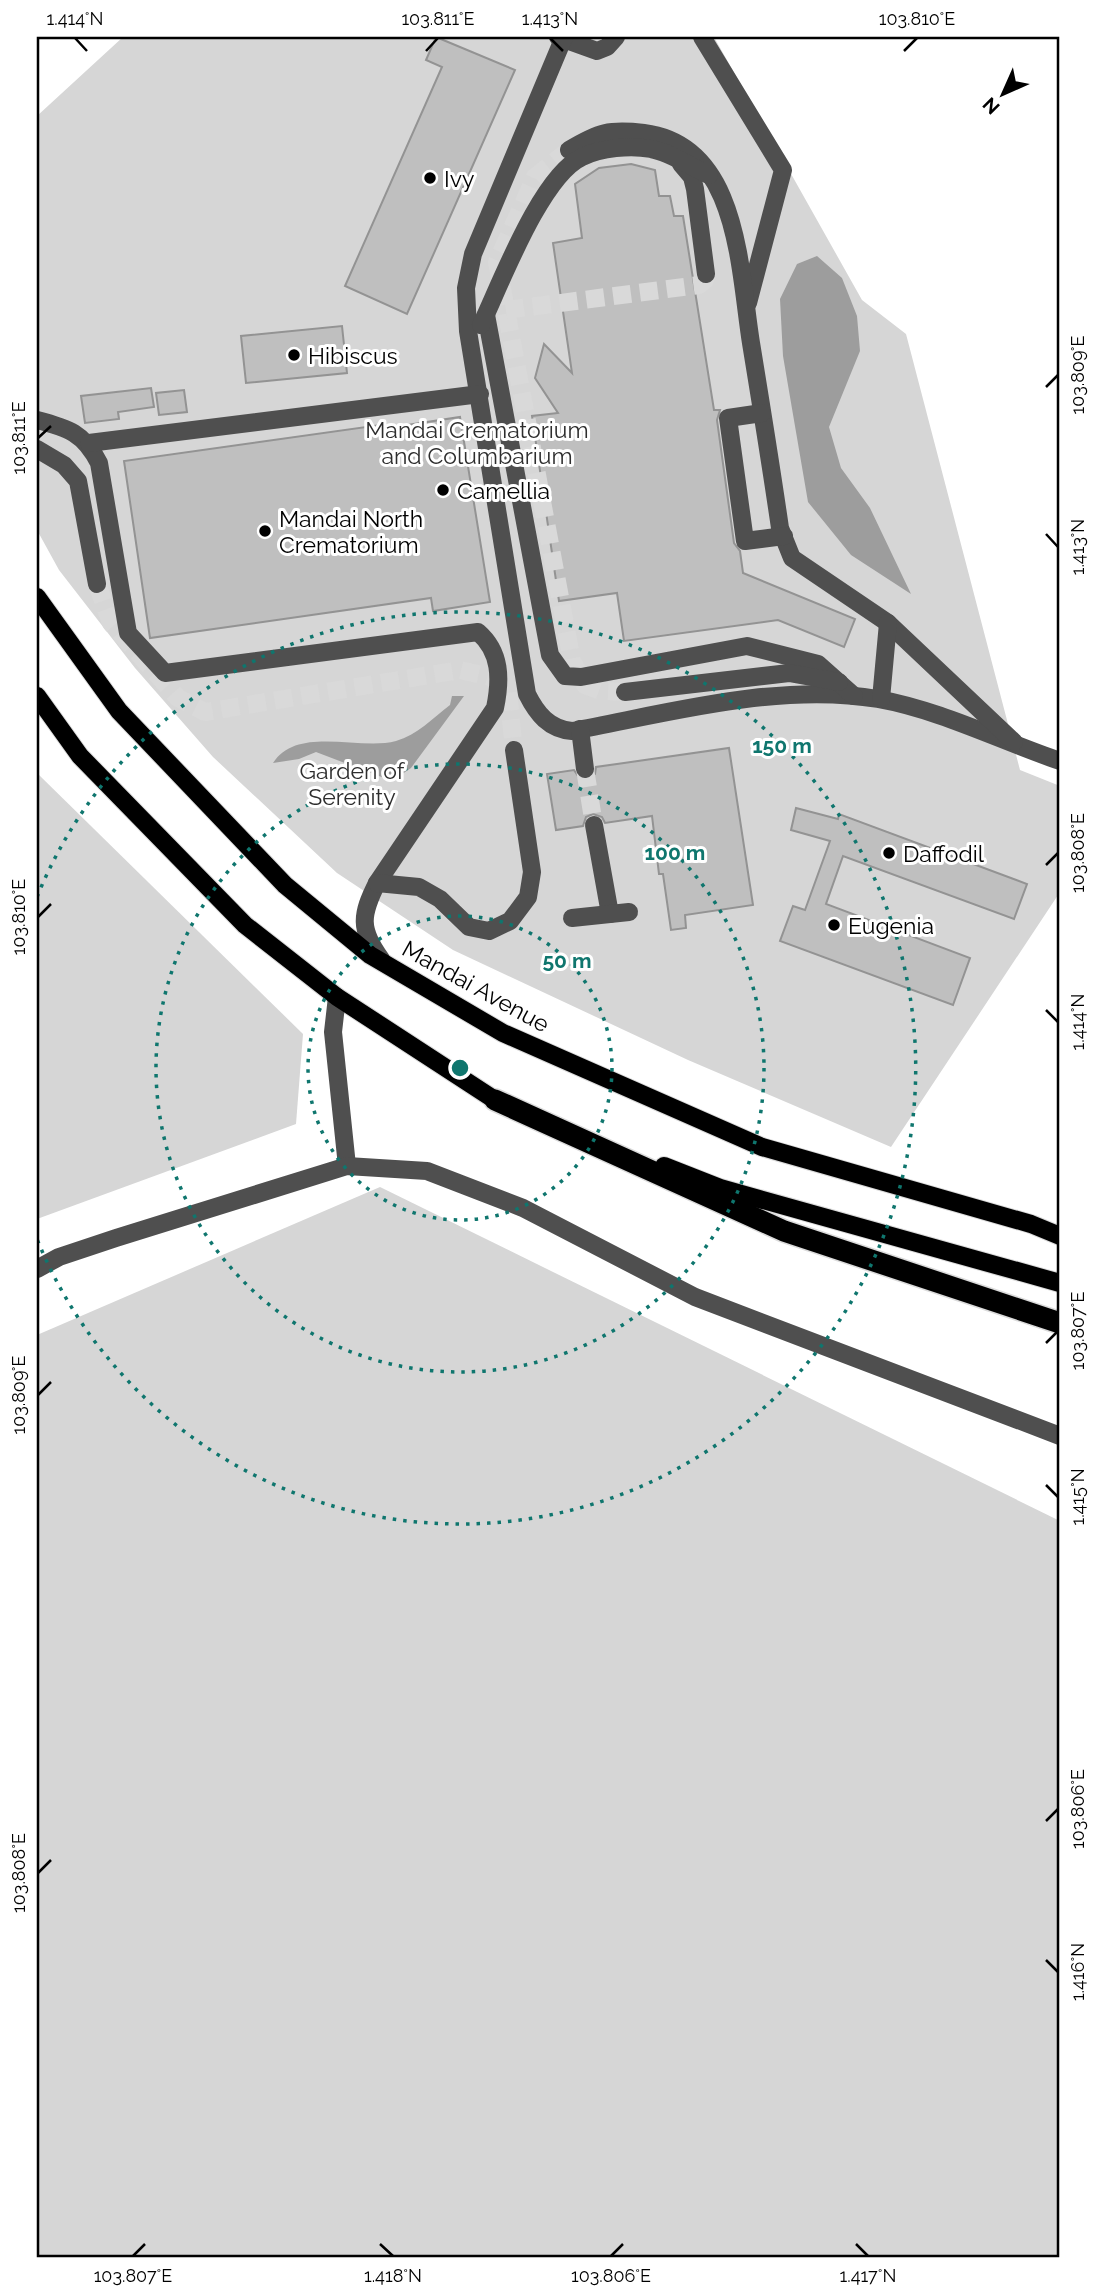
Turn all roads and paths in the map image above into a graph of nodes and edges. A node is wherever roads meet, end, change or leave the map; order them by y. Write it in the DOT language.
graph roads {
  1 [pos="616,37"];
  2 [pos="702,37"];
  3 [pos="562,38"];
  4 [pos="569,150"];
  5 [pos="678,161"];
  6 [pos="709,175"];
  7 [pos="706,274"];
  8 [pos="746,312"];
  9 [pos="486,314"];
  10 [pos="471,345"];
  11 [pos="480,394"];
  12 [pos="762,413"];
  13 [pos="37,420"];
  14 [pos="89,443"];
  15 [pos="37,449"];
  16 [pos="784,536"];
  17 [pos="97,583"];
  18 [pos="37,597"];
  19 [pos="888,623"];
  20 [pos="839,682"];
  21 [pos="625,692"];
  22 [pos="37,696"];
  23 [pos="855,696"];
  24 [pos="881,699"];
  25 [pos="580,729"];
  26 [pos="1019,747"];
  27 [pos="514,750"];
  28 [pos="1060,761"];
  29 [pos="585,769"];
  30 [pos="594,825"];
  31 [pos="377,883"];
  32 [pos="629,912"];
  33 [pos="610,915"];
  34 [pos="572,918"];
  35 [pos="384,964"];
  36 [pos="337,996"];
  37 [pos="495,1100"];
  38 [pos="346,1167"];
  39 [pos="1060,1236"];
  40 [pos="37,1269"];
  41 [pos="1060,1283"];
  42 [pos="1060,1323"];
  43 [pos="1060,1436"];
  1 -- 3 [label="street"];
  2 -- 8 [label="street"];
  3 -- 10 [label="street"];
  4 -- 6 [label="street"];
  5 -- 6 [label="street"];
  5 -- 7 [label="street"];
  5 -- 9 [label="street"];
  6 -- 8 [label="street"];
  8 -- 12 [label="street"];
  9 -- 10 [label="street"];
  9 -- 20 [label="street"];
  10 -- 11 [label="street"];
  11 -- 14 [label="street"];
  11 -- 25 [label="street"];
  12 -- 16 [label="street"];
  12 -- 16 [label="street"];
  13 -- 14 [label="street"];
  14 -- 31 [label="street"];
  15 -- 17 [label="street"];
  16 -- 19 [label="street"];
  18 -- 35 [label="main road, Mandai Avenue"];
  19 -- 24 [label="street"];
  19 -- 26 [label="street"];
  20 -- 21 [label="street"];
  20 -- 23 [label="street"];
  22 -- 36 [label="main road"];
  23 -- 24 [label="street"];
  23 -- 25 [label="street"];
  24 -- 26 [label="street"];
  25 -- 29 [label="street"];
  26 -- 28 [label="street"];
  27 -- 31 [label="street"];
  30 -- 33 [label="street"];
  31 -- 35 [label="street"];
  32 -- 33 [label="street"];
  33 -- 34 [label="street"];
  35 -- 39 [label="main road, Mandai Avenue"];
  36 -- 37 [label="main road"];
  36 -- 38 [label="street"];
  37 -- 41 [label="main road"];
  37 -- 42 [label="highway"];
  38 -- 40 [label="street"];
  38 -- 43 [label="street"];
}
